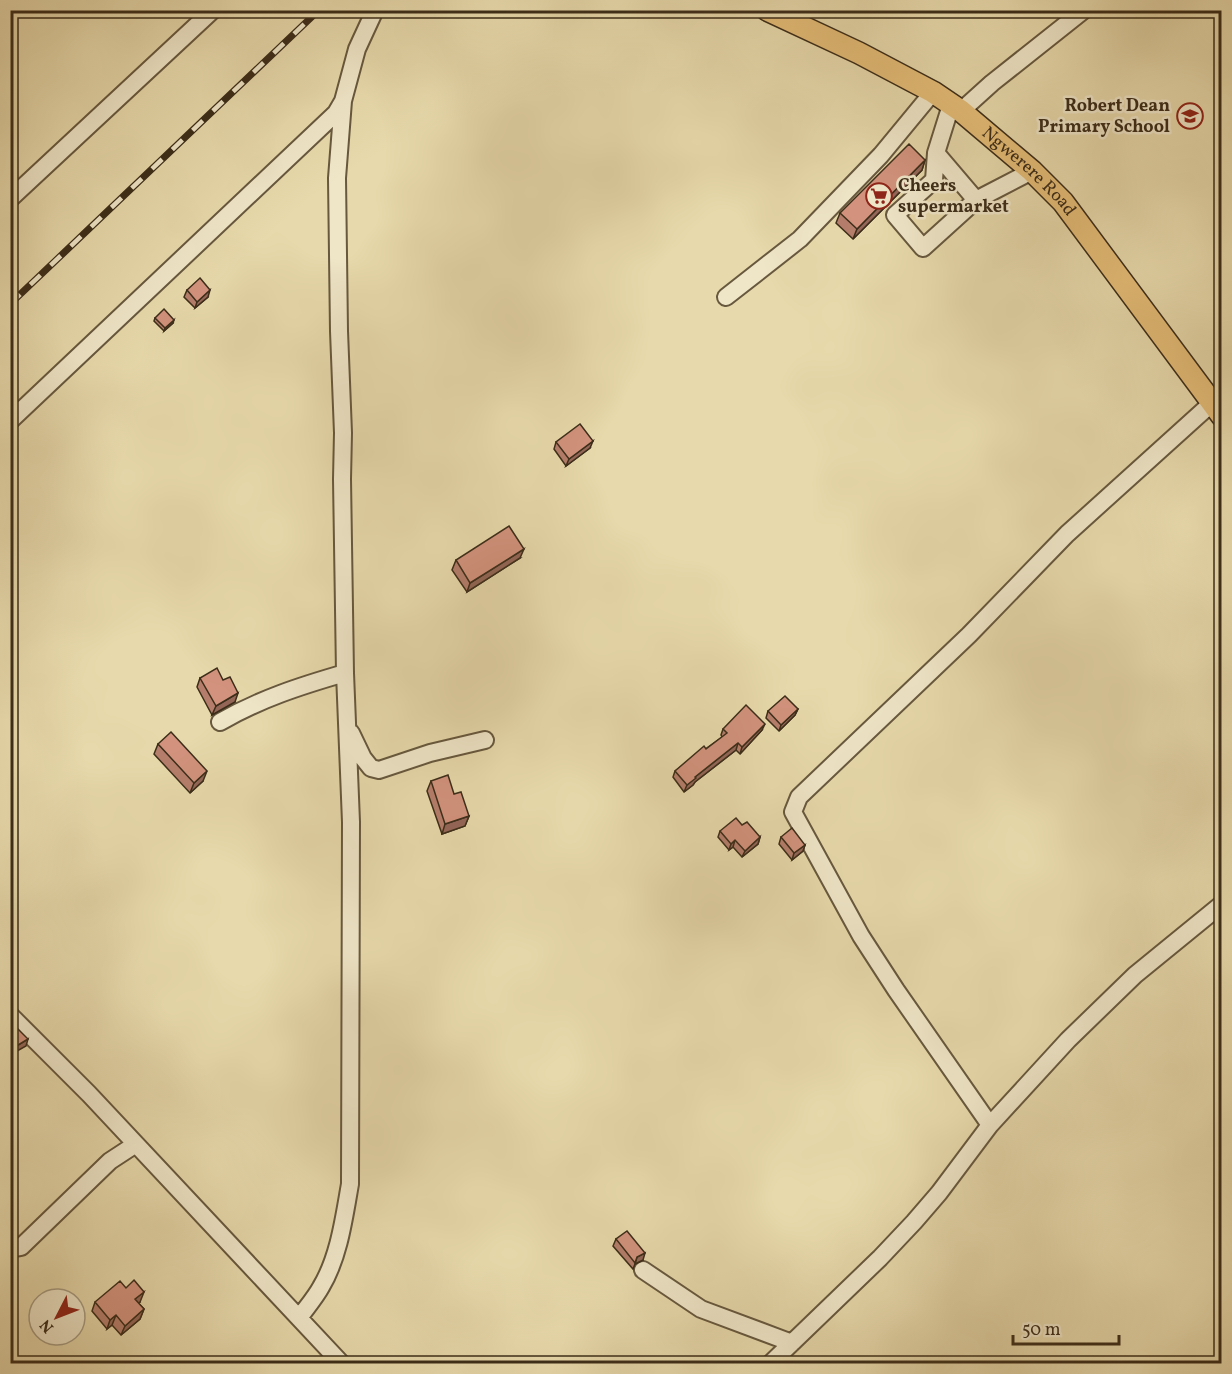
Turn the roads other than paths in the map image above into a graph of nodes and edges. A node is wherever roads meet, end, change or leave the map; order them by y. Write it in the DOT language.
graph roads {
  1 [pos="213,10"];
  2 [pos="375,10"];
  3 [pos="1084,10"];
  4 [pos="778,13"];
  5 [pos="933,92"];
  6 [pos="343,100"];
  7 [pos="956,108"];
  8 [pos="936,153"];
  9 [pos="1032,171"];
  10 [pos="10,199"];
  11 [pos="976,200"];
  12 [pos="726,297"];
  13 [pos="1217,410"];
  14 [pos="10,421"];
  15 [pos="345,673"];
  16 [pos="346,717"];
  17 [pos="220,722"];
  18 [pos="485,740"];
  19 [pos="1221,904"];
  20 [pos="10,1015"];
  21 [pos="990,1125"];
  22 [pos="136,1144"];
  23 [pos="10,1249"];
  24 [pos="643,1270"];
  25 [pos="299,1318"];
  26 [pos="792,1343"];
  27 [pos="342,1364"];
  28 [pos="770,1364"];
  1 -- 10 [label="street"];
  2 -- 6 [label="street"];
  3 -- 7 [label="street"];
  4 -- 5 [label="main road, Ngwerere Road"];
  5 -- 7 [label="main road, Ngwerere Road"];
  5 -- 12 [label="street"];
  6 -- 14 [label="street"];
  6 -- 15 [label="street"];
  7 -- 8 [label="street"];
  7 -- 9 [label="main road, Ngwerere Road"];
  8 -- 11 [label="street"];
  8 -- 11 [label="street"];
  9 -- 11 [label="street"];
  9 -- 13 [label="main road, Ngwerere Road"];
  13 -- 21 [label="street"];
  15 -- 16 [label="street"];
  15 -- 17 [label="street"];
  16 -- 18 [label="street"];
  16 -- 25 [label="street"];
  19 -- 21 [label="street"];
  20 -- 22 [label="street"];
  21 -- 26 [label="street"];
  22 -- 23 [label="street"];
  22 -- 25 [label="street"];
  24 -- 26 [label="street"];
  25 -- 27 [label="street"];
  26 -- 28 [label="street"];
}
